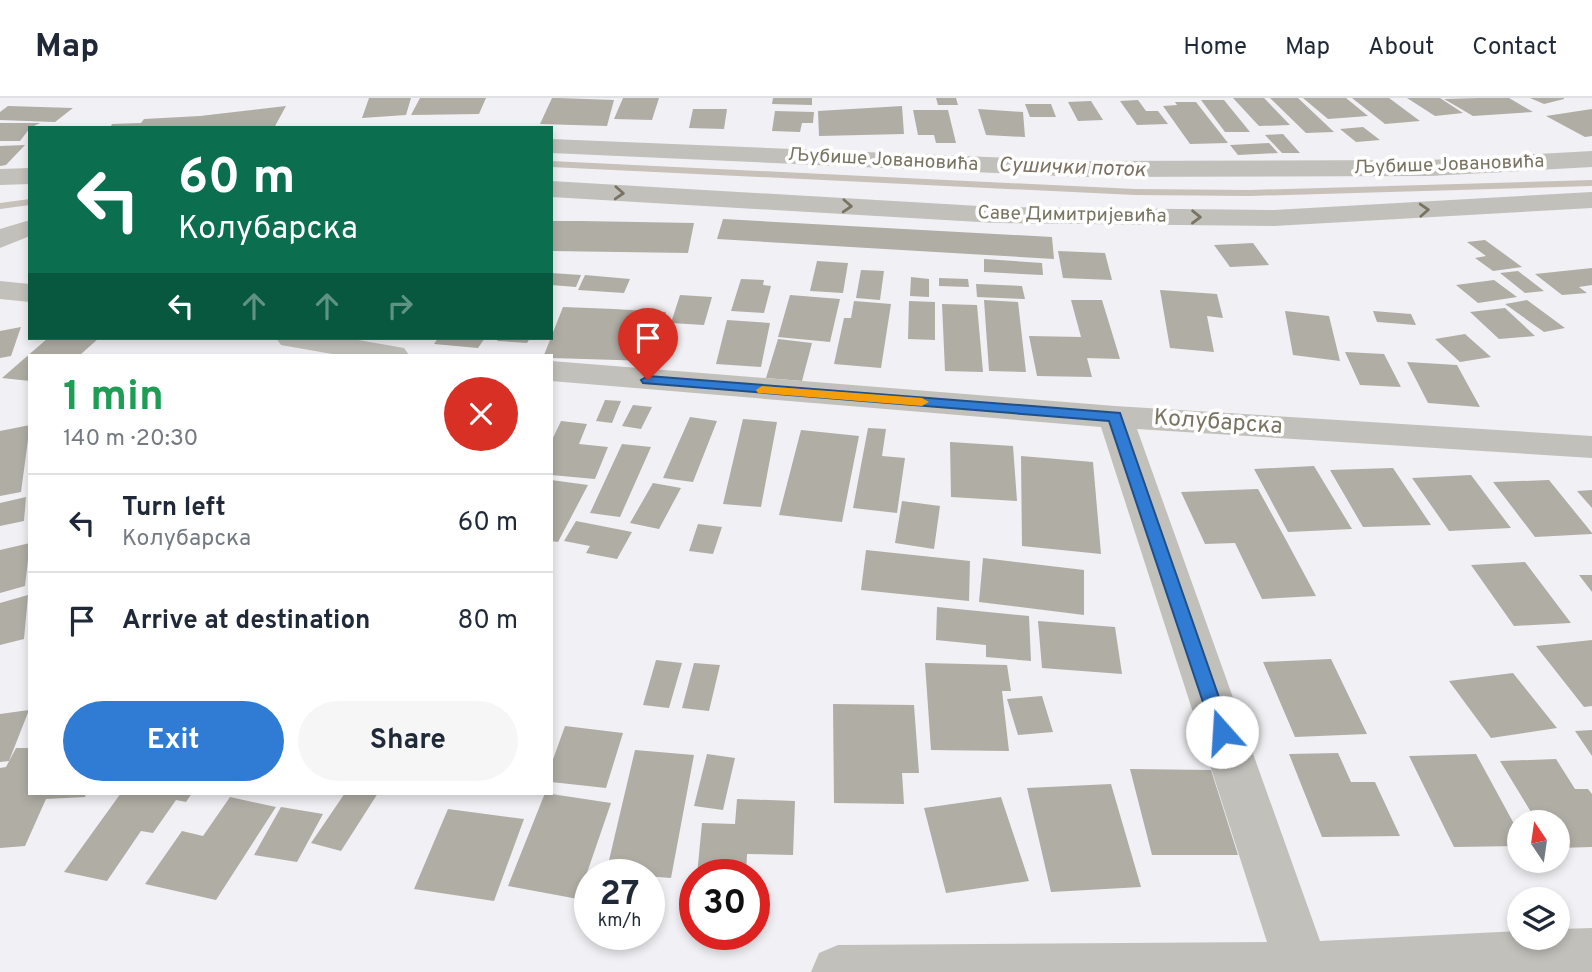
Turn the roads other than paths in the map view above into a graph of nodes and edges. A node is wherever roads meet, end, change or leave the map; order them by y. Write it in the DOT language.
graph roads {
  1 [pos="553,146"];
  2 [pos="1592,159"];
  3 [pos="28,176"];
  4 [pos="0,177"];
  5 [pos="553,189"];
  6 [pos="1592,200"];
  7 [pos="0,290"];
  8 [pos="28,293"];
  9 [pos="304,340"];
  10 [pos="387,354"];
  11 [pos="553,371"];
  12 [pos="1115,416"];
  13 [pos="1592,447"];
  14 [pos="1592,954"];
  15 [pos="1303,970"];
  16 [pos="838,972"];
  1 -- 2 [label="street, Љубише Јовановића"];
  3 -- 4 [label="street"];
  5 -- 6 [label="street, Саве Димитријевића, one-way"];
  7 -- 8 [label="street"];
  9 -- 10 [label="street"];
  11 -- 12 [label="street, Колубарска"];
  12 -- 13 [label="street, Колубарска"];
  12 -- 15 [label="street"];
  14 -- 15 [label="street"];
  15 -- 16 [label="street"];
}
